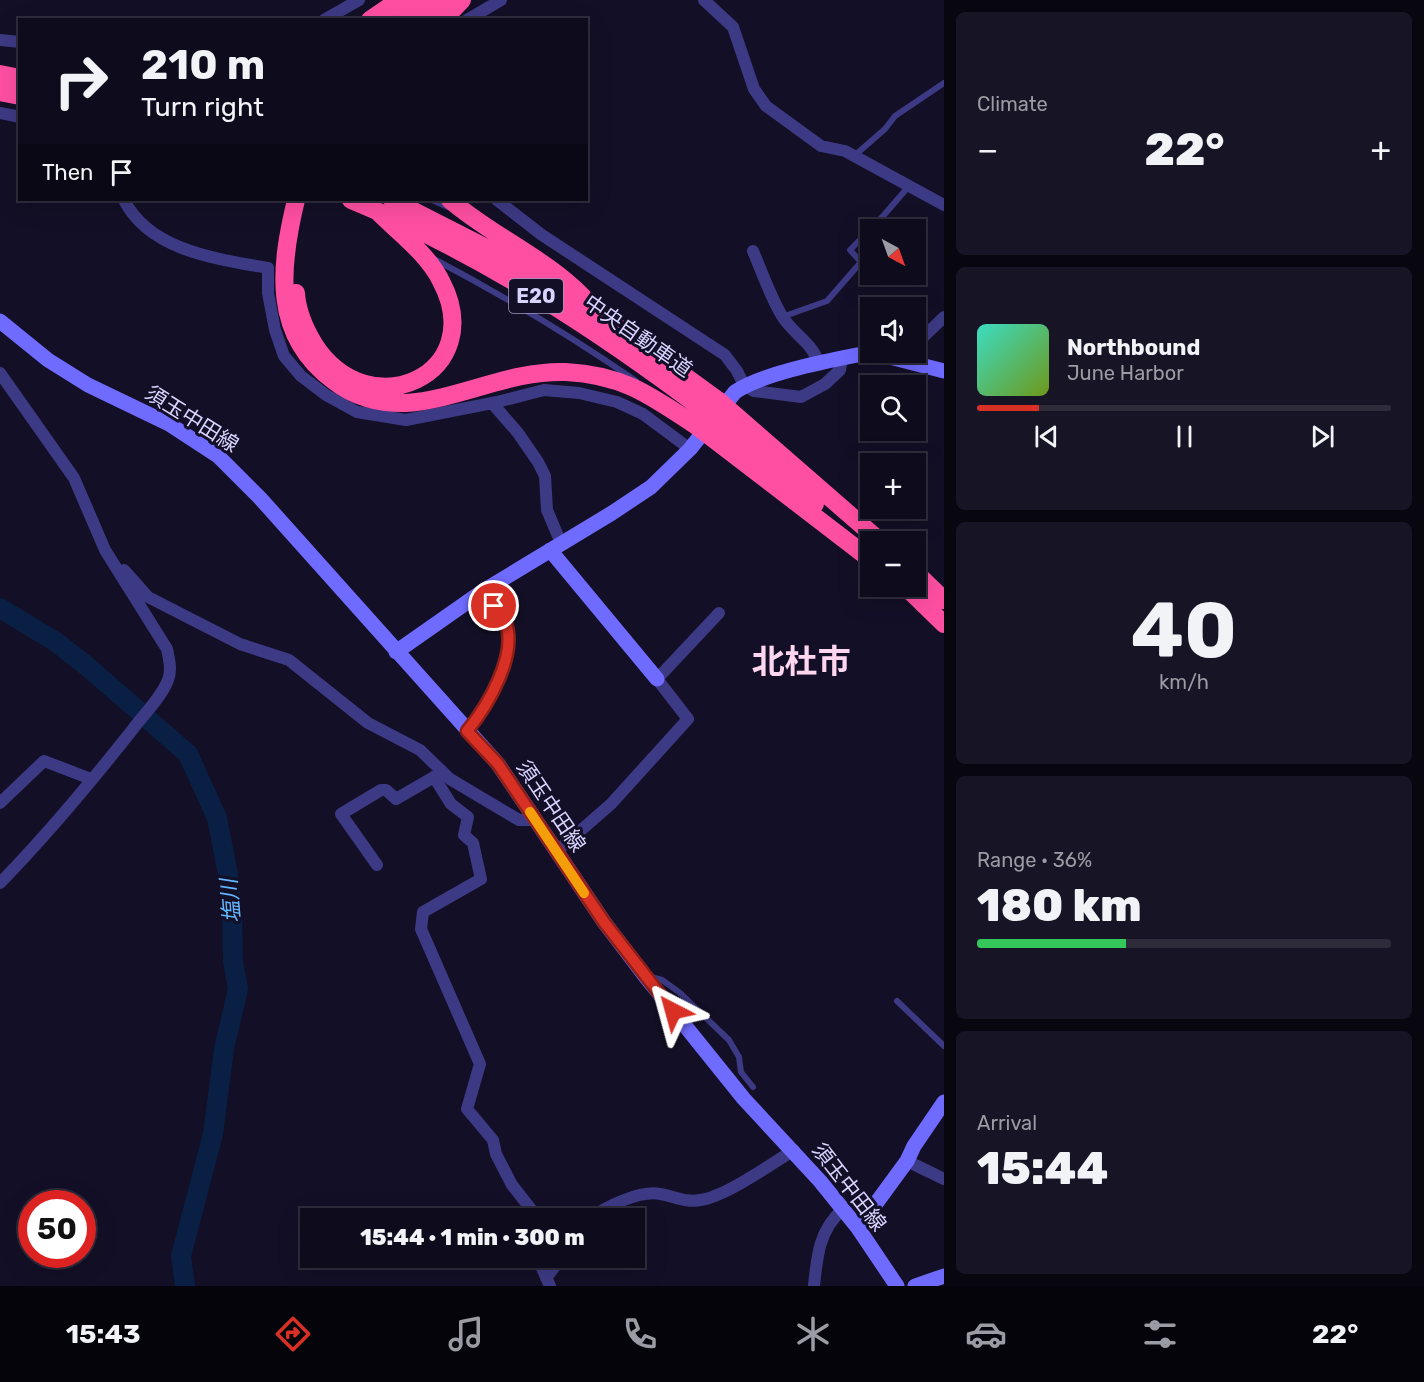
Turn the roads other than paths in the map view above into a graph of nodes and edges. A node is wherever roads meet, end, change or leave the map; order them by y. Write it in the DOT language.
graph roads {
  1 [pos="359,0"];
  2 [pos="399,0"];
  3 [pos="420,0"];
  4 [pos="443,0"];
  5 [pos="462,0"];
  6 [pos="501,0"];
  7 [pos="704,0"];
  8 [pos="328,18"];
  9 [pos="373,18"];
  10 [pos="402,18"];
  11 [pos="419,18"];
  12 [pos="445,18"];
  13 [pos="470,18"];
  14 [pos="0,40"];
  15 [pos="18,42"];
  16 [pos="0,62"];
  17 [pos="18,65"];
  18 [pos="0,74"];
  19 [pos="18,78"];
  20 [pos="944,83"];
  21 [pos="0,92"];
  22 [pos="18,96"];
  23 [pos="0,113"];
  24 [pos="18,117"];
  25 [pos="854,156"];
  26 [pos="909,186"];
  27 [pos="125,201"];
  28 [pos="296,201"];
  29 [pos="308,201"];
  30 [pos="354,201"];
  31 [pos="394,201"];
  32 [pos="434,201"];
  33 [pos="451,201"];
  34 [pos="498,201"];
  35 [pos="944,205"];
  36 [pos="376,210"];
  37 [pos="481,223"];
  38 [pos="416,249"];
  39 [pos="753,251"];
  40 [pos="602,316"];
  41 [pos="782,317"];
  42 [pos="944,317"];
  43 [pos="0,321"];
  44 [pos="926,334"];
  45 [pos="860,356"];
  46 [pos="842,358"];
  47 [pos="922,363"];
  48 [pos="819,364"];
  49 [pos="944,371"];
  50 [pos="0,373"];
  51 [pos="744,385"];
  52 [pos="651,396"];
  53 [pos="492,403"];
  54 [pos="709,414"];
  55 [pos="690,449"];
  56 [pos="866,531"];
  57 [pos="860,545"];
  58 [pos="555,547"];
  59 [pos="860,550"];
  60 [pos="117,571"];
  61 [pos="926,583"];
  62 [pos="483,591"];
  63 [pos="916,597"];
  64 [pos="944,600"];
  65 [pos="719,613"];
  66 [pos="944,624"];
  67 [pos="396,652"];
  68 [pos="657,679"];
  69 [pos="467,731"];
  70 [pos="438,773"];
  71 [pos="91,779"];
  72 [pos="0,803"];
  73 [pos="535,820"];
  74 [pos="556,852"];
  75 [pos="377,865"];
  76 [pos="0,883"];
  77 [pos="645,976"];
  78 [pos="897,1000"];
  79 [pos="944,1046"];
  80 [pos="753,1087"];
  81 [pos="944,1102"];
  82 [pos="794,1150"];
  83 [pos="907,1161"];
  84 [pos="943,1178"];
  85 [pos="530,1208"];
  86 [pos="607,1208"];
  87 [pos="843,1209"];
  88 [pos="858,1228"];
  89 [pos="540,1268"];
  90 [pos="556,1268"];
  91 [pos="944,1276"];
  92 [pos="548,1282"];
  93 [pos="813,1286"];
  94 [pos="897,1286"];
  95 [pos="915,1286"];
  1 -- 8 [label="street"];
  2 -- 9 [label="highway"];
  3 -- 10 [label="highway"];
  4 -- 11 [label="highway"];
  5 -- 12 [label="highway"];
  6 -- 13 [label="street"];
  7 -- 25 [label="street"];
  14 -- 15 [label="street"];
  16 -- 17 [label="highway"];
  18 -- 19 [label="highway"];
  20 -- 25 [label="lane"];
  21 -- 22 [label="highway"];
  23 -- 24 [label="street"];
  25 -- 26 [label="street"];
  26 -- 35 [label="street"];
  26 -- 41 [label="lane"];
  27 -- 53 [label="street"];
  28 -- 52 [label="highway"];
  29 -- 38 [label="highway"];
  30 -- 36 [label="highway, 中央自動車道 / E20"];
  31 -- 40 [label="highway, 中央自動車道 / E20"];
  32 -- 37 [label="lane"];
  33 -- 37 [label="highway"];
  34 -- 51 [label="street"];
  36 -- 38 [label="highway"];
  36 -- 54 [label="highway, 中央自動車道 / E20"];
  37 -- 40 [label="highway"];
  38 -- 52 [label="lane"];
  39 -- 41 [label="street"];
  40 -- 54 [label="highway, 中央自動車道 / E20"];
  41 -- 48 [label="street"];
  42 -- 44 [label="street"];
  43 -- 67 [label="main road, 須玉中田線"];
  45 -- 46 [label="main road"];
  46 -- 48 [label="main road"];
  46 -- 51 [label="street"];
  47 -- 49 [label="main road"];
  48 -- 51 [label="main road"];
  50 -- 60 [label="street"];
  51 -- 55 [label="main road"];
  52 -- 54 [label="highway"];
  53 -- 55 [label="street"];
  53 -- 58 [label="street"];
  54 -- 56 [label="highway, 中央自動車道 / E20, bridge"];
  54 -- 57 [label="highway, 中央自動車道 / E20, bridge"];
  54 -- 59 [label="highway, bridge"];
  55 -- 58 [label="main road"];
  58 -- 62 [label="main road"];
  58 -- 68 [label="main road"];
  60 -- 70 [label="street"];
  60 -- 71 [label="street"];
  61 -- 64 [label="highway"];
  62 -- 67 [label="main road"];
  62 -- 69 [label="street"];
  63 -- 66 [label="highway"];
  65 -- 68 [label="street"];
  67 -- 69 [label="main road, 須玉中田線"];
  68 -- 74 [label="street"];
  69 -- 73 [label="main road, 須玉中田線"];
  70 -- 73 [label="street"];
  70 -- 75 [label="street"];
  70 -- 85 [label="street"];
  71 -- 72 [label="street"];
  71 -- 76 [label="street"];
  73 -- 74 [label="main road, 須玉中田線"];
  74 -- 77 [label="main road, 須玉中田線"];
  77 -- 80 [label="lane"];
  77 -- 82 [label="main road, 須玉中田線"];
  78 -- 79 [label="lane"];
  81 -- 83 [label="main road"];
  82 -- 86 [label="street"];
  82 -- 87 [label="main road, 須玉中田線"];
  83 -- 84 [label="street"];
  83 -- 88 [label="main road"];
  87 -- 88 [label="main road, 須玉中田線"];
  87 -- 93 [label="street"];
  88 -- 94 [label="main road, 須玉中田線"];
  89 -- 92 [label="street"];
  90 -- 92 [label="street"];
  91 -- 95 [label="main road"];
}
